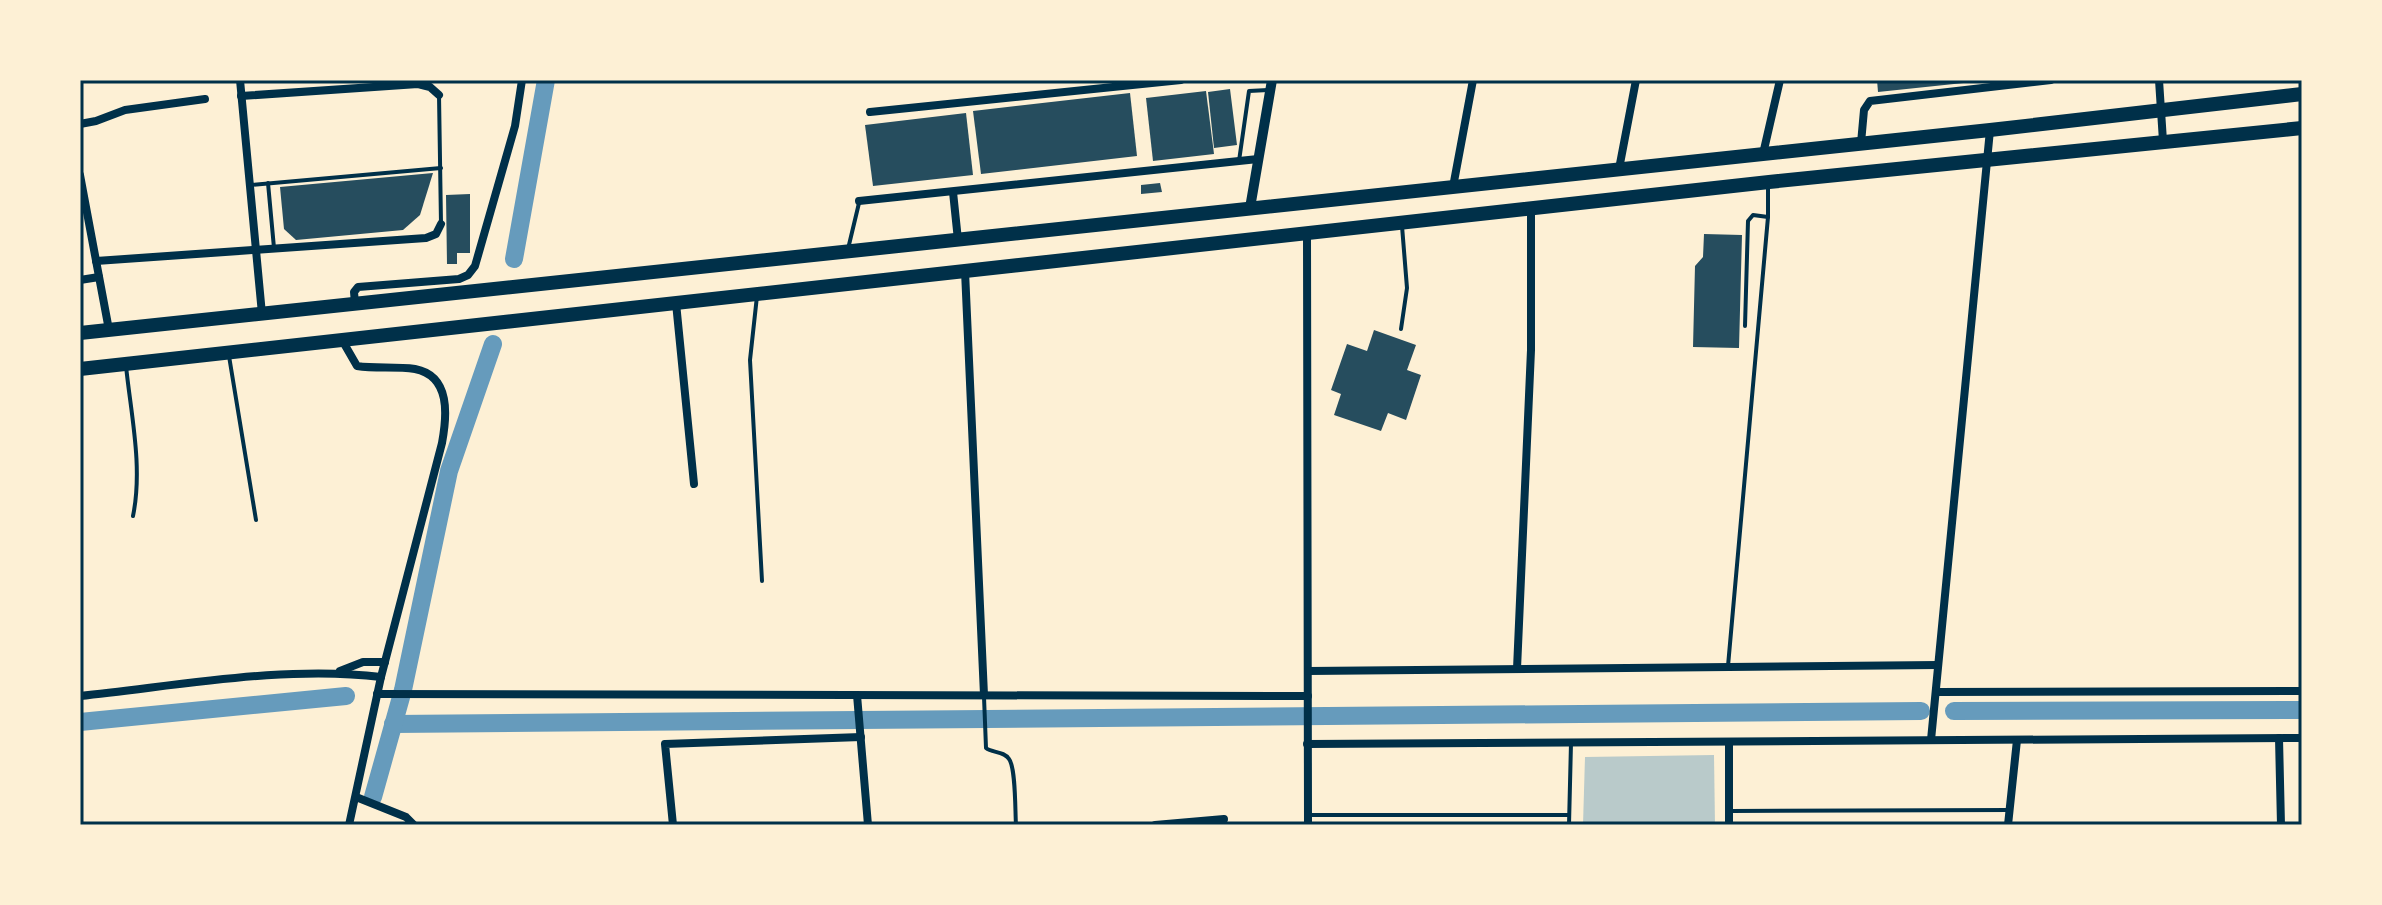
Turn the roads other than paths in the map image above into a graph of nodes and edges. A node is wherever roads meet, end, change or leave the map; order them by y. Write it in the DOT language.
graph roads {
  1 [pos="240,80"];
  2 [pos="522,80"];
  3 [pos="1181,80"];
  4 [pos="1473,80"];
  5 [pos="1636,80"];
  6 [pos="1780,80"];
  7 [pos="2051,80"];
  8 [pos="2159,80"];
  9 [pos="1140,82"];
  10 [pos="1271,85"];
  11 [pos="2302,94"];
  12 [pos="439,95"];
  13 [pos="241,96"];
  14 [pos="205,99"];
  15 [pos="2161,109"];
  16 [pos="870,112"];
  17 [pos="80,124"];
  18 [pos="2302,128"];
  19 [pos="1990,130"];
  20 [pos="2163,141"];
  21 [pos="1861,143"];
  22 [pos="1763,154"];
  23 [pos="1258,159"];
  24 [pos="1987,160"];
  25 [pos="1239,161"];
  26 [pos="441,168"];
  27 [pos="1619,169"];
  28 [pos="80,175"];
  29 [pos="1769,182"];
  30 [pos="268,183"];
  31 [pos="250,185"];
  32 [pos="1453,187"];
  33 [pos="953,192"];
  34 [pos="859,201"];
  35 [pos="83,205"];
  36 [pos="1250,208"];
  37 [pos="1531,210"];
  38 [pos="1768,217"];
  39 [pos="441,224"];
  40 [pos="1402,224"];
  41 [pos="1307,233"];
  42 [pos="958,240"];
  43 [pos="274,248"];
  44 [pos="257,249"];
  45 [pos="848,251"];
  46 [pos="96,261"];
  47 [pos="965,271"];
  48 [pos="99,277"];
  49 [pos="80,280"];
  50 [pos="757,294"];
  51 [pos="355,303"];
  52 [pos="676,303"];
  53 [pos="262,314"];
  54 [pos="1745,326"];
  55 [pos="1401,329"];
  56 [pos="109,330"];
  57 [pos="80,333"];
  58 [pos="342,338"];
  59 [pos="228,351"];
  60 [pos="126,363"];
  61 [pos="80,369"];
  62 [pos="694,484"];
  63 [pos="133,516"];
  64 [pos="256,520"];
  65 [pos="762,581"];
  66 [pos="385,662"];
  67 [pos="1938,665"];
  68 [pos="1728,668"];
  69 [pos="1517,669"];
  70 [pos="1308,671"];
  71 [pos="339,672"];
  72 [pos="381,677"];
  73 [pos="2302,691"];
  74 [pos="1936,692"];
  75 [pos="382,694"];
  76 [pos="857,695"];
  77 [pos="984,695"];
  78 [pos="80,696"];
  79 [pos="1308,696"];
  80 [pos="860,732"];
  81 [pos="2279,738"];
  82 [pos="2302,738"];
  83 [pos="1931,740"];
  84 [pos="2017,740"];
  85 [pos="1571,742"];
  86 [pos="1729,742"];
  87 [pos="1307,744"];
  88 [pos="356,797"];
  89 [pos="2010,810"];
  90 [pos="1729,811"];
  91 [pos="1308,815"];
  92 [pos="1569,815"];
  93 [pos="1224,819"];
  94 [pos="349,825"];
  95 [pos="414,825"];
  96 [pos="673,825"];
  97 [pos="868,825"];
  98 [pos="1016,825"];
  99 [pos="1155,825"];
  100 [pos="1308,825"];
  101 [pos="1569,825"];
  102 [pos="1729,825"];
  103 [pos="2008,825"];
  104 [pos="2281,825"];
  1 -- 13 [label="street"];
  2 -- 51 [label="street"];
  3 -- 9 [label="street"];
  4 -- 32 [label="street"];
  5 -- 27 [label="street"];
  6 -- 22 [label="street"];
  7 -- 21 [label="street"];
  8 -- 15 [label="street"];
  9 -- 16 [label="street"];
  10 -- 23 [label="street"];
  10 -- 25 [label="lane"];
  11 -- 15 [label="main road"];
  12 -- 13 [label="street"];
  12 -- 26 [label="lane"];
  13 -- 31 [label="street"];
  14 -- 17 [label="street"];
  15 -- 19 [label="main road"];
  15 -- 20 [label="street"];
  18 -- 20 [label="main road"];
  19 -- 21 [label="main road"];
  19 -- 24 [label="street"];
  20 -- 24 [label="main road"];
  21 -- 22 [label="main road"];
  22 -- 27 [label="main road"];
  23 -- 25 [label="street"];
  23 -- 36 [label="street"];
  24 -- 29 [label="main road"];
  24 -- 67 [label="street"];
  25 -- 33 [label="street"];
  26 -- 30 [label="lane"];
  26 -- 39 [label="lane"];
  27 -- 32 [label="main road"];
  28 -- 35 [label="street"];
  29 -- 37 [label="main road"];
  29 -- 38 [label="lane"];
  30 -- 31 [label="lane"];
  30 -- 43 [label="lane"];
  31 -- 44 [label="street"];
  32 -- 36 [label="main road"];
  33 -- 34 [label="street"];
  33 -- 42 [label="street"];
  34 -- 45 [label="lane"];
  35 -- 46 [label="street"];
  36 -- 42 [label="main road"];
  37 -- 40 [label="main road"];
  37 -- 69 [label="street"];
  38 -- 54 [label="lane"];
  38 -- 68 [label="lane"];
  39 -- 43 [label="street"];
  40 -- 41 [label="main road"];
  40 -- 55 [label="lane"];
  41 -- 47 [label="main road"];
  41 -- 70 [label="street"];
  42 -- 45 [label="main road"];
  43 -- 44 [label="street"];
  44 -- 46 [label="street"];
  44 -- 53 [label="street"];
  45 -- 51 [label="main road"];
  46 -- 48 [label="street"];
  47 -- 50 [label="main road"];
  47 -- 77 [label="street"];
  48 -- 49 [label="street"];
  48 -- 56 [label="street"];
  50 -- 52 [label="main road"];
  50 -- 65 [label="lane"];
  51 -- 53 [label="main road"];
  52 -- 58 [label="main road"];
  52 -- 62 [label="street"];
  53 -- 56 [label="main road"];
  56 -- 57 [label="main road"];
  58 -- 59 [label="main road"];
  58 -- 66 [label="street"];
  59 -- 60 [label="main road"];
  59 -- 64 [label="lane"];
  60 -- 61 [label="main road"];
  60 -- 63 [label="lane"];
  66 -- 71 [label="street"];
  66 -- 72 [label="street"];
  67 -- 68 [label="street"];
  67 -- 74 [label="street"];
  68 -- 69 [label="street"];
  69 -- 70 [label="street"];
  70 -- 79 [label="street"];
  71 -- 72 [label="street"];
  71 -- 78 [label="street"];
  72 -- 75 [label="street"];
  73 -- 74 [label="street"];
  74 -- 83 [label="street"];
  75 -- 76 [label="street"];
  75 -- 88 [label="street"];
  76 -- 77 [label="street"];
  76 -- 80 [label="street"];
  77 -- 79 [label="street"];
  77 -- 98 [label="lane"];
  79 -- 87 [label="street"];
  80 -- 96 [label="street"];
  80 -- 97 [label="street"];
  81 -- 82 [label="street"];
  81 -- 84 [label="street"];
  81 -- 104 [label="street"];
  83 -- 84 [label="street"];
  83 -- 86 [label="street"];
  84 -- 89 [label="street"];
  85 -- 86 [label="street"];
  85 -- 87 [label="street"];
  85 -- 92 [label="lane"];
  86 -- 90 [label="street"];
  87 -- 91 [label="street"];
  88 -- 94 [label="street"];
  88 -- 95 [label="street"];
  89 -- 90 [label="lane"];
  89 -- 103 [label="street"];
  90 -- 102 [label="street"];
  91 -- 92 [label="lane"];
  91 -- 100 [label="street"];
  92 -- 101 [label="lane"];
  93 -- 99 [label="street"];
}
